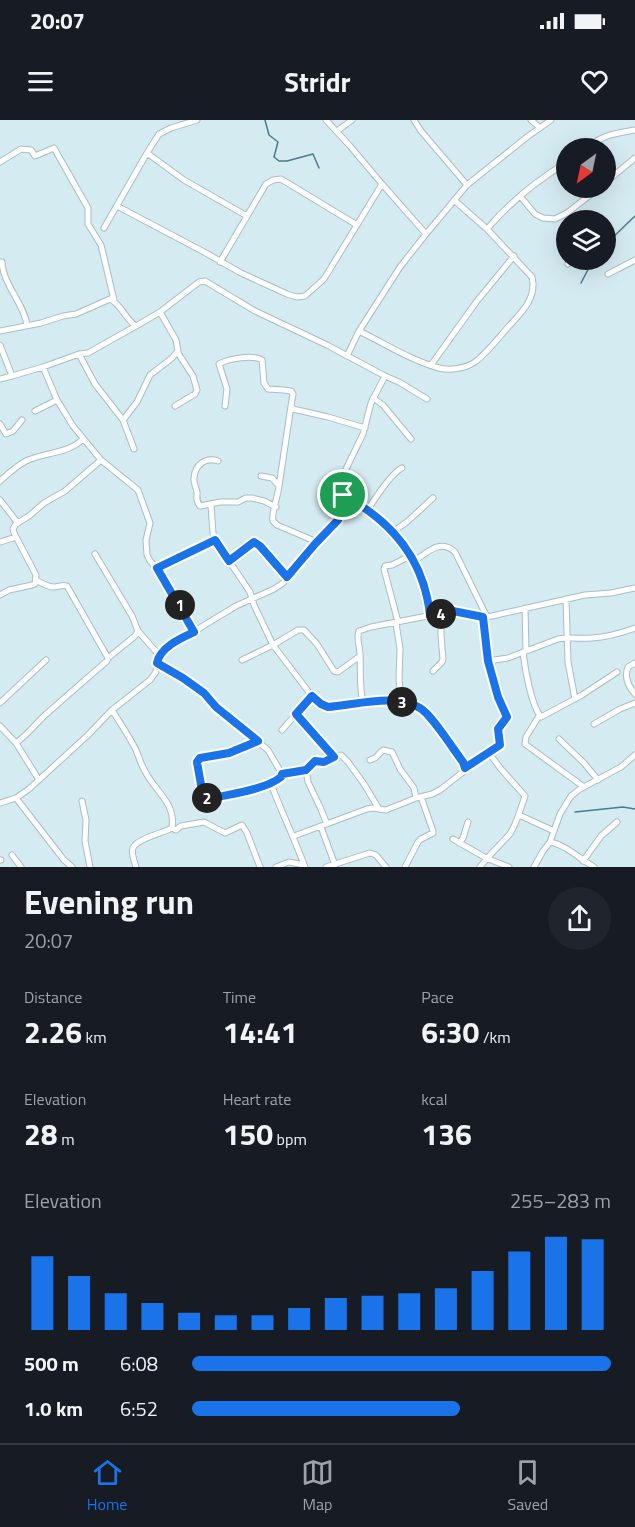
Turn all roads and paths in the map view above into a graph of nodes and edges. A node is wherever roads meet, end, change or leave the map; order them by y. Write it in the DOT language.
graph roads {
  1 [pos="197,120"];
  2 [pos="326,120"];
  3 [pos="352,120"];
  4 [pos="414,120"];
  5 [pos="531,120"];
  6 [pos="551,120"];
  7 [pos="540,128"];
  8 [pos="635,130"];
  9 [pos="338,131"];
  10 [pos="600,138"];
  11 [pos="147,153"];
  12 [pos="635,158"];
  13 [pos="0,162"];
  14 [pos="556,170"];
  15 [pos="616,174"];
  16 [pos="382,184"];
  17 [pos="467,185"];
  18 [pos="520,196"];
  19 [pos="586,198"];
  20 [pos="454,200"];
  21 [pos="117,207"];
  22 [pos="571,210"];
  23 [pos="247,216"];
  24 [pos="556,218"];
  25 [pos="357,225"];
  26 [pos="104,228"];
  27 [pos="487,229"];
  28 [pos="426,234"];
  29 [pos="514,256"];
  30 [pos="635,260"];
  31 [pos="0,262"];
  32 [pos="220,262"];
  33 [pos="608,274"];
  34 [pos="114,300"];
  35 [pos="160,312"];
  36 [pos="27,325"];
  37 [pos="136,326"];
  38 [pos="0,331"];
  39 [pos="359,331"];
  40 [pos="0,345"];
  41 [pos="178,353"];
  42 [pos="80,354"];
  43 [pos="347,356"];
  44 [pos="431,365"];
  45 [pos="43,367"];
  46 [pos="12,376"];
  47 [pos="385,376"];
  48 [pos="0,380"];
  49 [pos="373,398"];
  50 [pos="428,399"];
  51 [pos="57,400"];
  52 [pos="175,406"];
  53 [pos="225,406"];
  54 [pos="291,406"];
  55 [pos="35,411"];
  56 [pos="22,420"];
  57 [pos="123,420"];
  58 [pos="0,424"];
  59 [pos="365,428"];
  60 [pos="83,439"];
  61 [pos="411,440"];
  62 [pos="134,449"];
  63 [pos="101,460"];
  64 [pos="218,461"];
  65 [pos="402,468"];
  66 [pos="261,476"];
  67 [pos="0,481"];
  68 [pos="279,486"];
  69 [pos="343,495"];
  70 [pos="433,498"];
  71 [pos="0,500"];
  72 [pos="211,505"];
  73 [pos="276,507"];
  74 [pos="367,511"];
  75 [pos="16,524"];
  76 [pos="393,532"];
  77 [pos="16,537"];
  78 [pos="215,540"];
  79 [pos="0,542"];
  80 [pos="317,542"];
  81 [pos="95,554"];
  82 [pos="412,559"];
  83 [pos="229,561"];
  84 [pos="157,568"];
  85 [pos="287,577"];
  86 [pos="36,580"];
  87 [pos="635,588"];
  88 [pos="0,596"];
  89 [pos="252,599"];
  90 [pos="567,599"];
  91 [pos="525,608"];
  92 [pos="441,614"];
  93 [pos="430,615"];
  94 [pos="485,617"];
  95 [pos="397,623"];
  96 [pos="635,628"];
  97 [pos="138,631"];
  98 [pos="194,632"];
  99 [pos="567,638"];
  100 [pos="273,645"];
  101 [pos="525,652"];
  102 [pos="159,655"];
  103 [pos="360,656"];
  104 [pos="108,658"];
  105 [pos="46,660"];
  106 [pos="242,660"];
  107 [pos="488,661"];
  108 [pos="157,663"];
  109 [pos="635,663"];
  110 [pos="433,671"];
  111 [pos="617,672"];
  112 [pos="635,694"];
  113 [pos="312,696"];
  114 [pos="575,699"];
  115 [pos="401,701"];
  116 [pos="363,703"];
  117 [pos="635,703"];
  118 [pos="0,704"];
  119 [pos="112,710"];
  120 [pos="296,714"];
  121 [pos="539,716"];
  122 [pos="594,724"];
  123 [pos="0,726"];
  124 [pos="282,730"];
  125 [pos="559,739"];
  126 [pos="258,741"];
  127 [pos="16,743"];
  128 [pos="489,753"];
  129 [pos="635,755"];
  130 [pos="334,757"];
  131 [pos="370,760"];
  132 [pos="465,768"];
  133 [pos="306,770"];
  134 [pos="282,774"];
  135 [pos="39,780"];
  136 [pos="598,780"];
  137 [pos="272,783"];
  138 [pos="584,787"];
  139 [pos="418,797"];
  140 [pos="16,798"];
  141 [pos="82,801"];
  142 [pos="0,803"];
  143 [pos="379,809"];
  144 [pos="519,815"];
  145 [pos="468,822"];
  146 [pos="617,822"];
  147 [pos="324,826"];
  148 [pos="172,828"];
  149 [pos="554,831"];
  150 [pos="294,836"];
  151 [pos="453,840"];
  152 [pos="550,842"];
  153 [pos="459,843"];
  154 [pos="12,855"];
  155 [pos="486,858"];
  156 [pos="583,861"];
  157 [pos="335,865"];
  158 [pos="68,866"];
  159 [pos="305,866"];
  160 [pos="21,867"];
  161 [pos="90,867"];
  162 [pos="136,867"];
  163 [pos="260,867"];
  164 [pos="276,867"];
  165 [pos="326,867"];
  166 [pos="386,867"];
  167 [pos="405,867"];
  168 [pos="480,867"];
  169 [pos="509,867"];
  170 [pos="534,867"];
  171 [pos="594,867"];
  1 -- 11 [label="street"];
  2 -- 9 [label="street"];
  3 -- 9 [label="street"];
  4 -- 17 [label="street"];
  5 -- 7 [label="street"];
  6 -- 7 [label="street"];
  7 -- 17 [label="street"];
  8 -- 10 [label="street"];
  9 -- 16 [label="street"];
  11 -- 21 [label="street"];
  11 -- 23 [label="street"];
  12 -- 15 [label="street"];
  13 -- 34 [label="street"];
  14 -- 18 [label="street"];
  16 -- 25 [label="street"];
  16 -- 28 [label="street"];
  17 -- 20 [label="street"];
  18 -- 24 [label="street"];
  18 -- 27 [label="street"];
  19 -- 22 [label="street"];
  20 -- 27 [label="street"];
  20 -- 28 [label="street"];
  21 -- 26 [label="street"];
  21 -- 32 [label="street"];
  23 -- 25 [label="street"];
  23 -- 32 [label="street"];
  25 -- 32 [label="street"];
  27 -- 29 [label="street"];
  28 -- 39 [label="street"];
  29 -- 44 [label="street"];
  29 -- 44 [label="street"];
  30 -- 33 [label="street"];
  31 -- 36 [label="street"];
  34 -- 36 [label="street"];
  34 -- 37 [label="street"];
  35 -- 37 [label="street"];
  35 -- 41 [label="street"];
  35 -- 43 [label="street"];
  36 -- 38 [label="street"];
  37 -- 42 [label="street"];
  39 -- 43 [label="street"];
  39 -- 44 [label="street"];
  40 -- 46 [label="street"];
  41 -- 52 [label="street"];
  41 -- 57 [label="street"];
  42 -- 45 [label="street"];
  42 -- 57 [label="street"];
  43 -- 47 [label="street"];
  45 -- 46 [label="street"];
  45 -- 51 [label="street"];
  46 -- 48 [label="street"];
  47 -- 49 [label="street"];
  47 -- 50 [label="street"];
  49 -- 59 [label="street"];
  49 -- 61 [label="street"];
  51 -- 55 [label="street"];
  51 -- 60 [label="street"];
  53 -- 54 [label="street"];
  54 -- 59 [label="street"];
  54 -- 68 [label="street"];
  56 -- 58 [label="street"];
  57 -- 62 [label="street"];
  59 -- 69 [label="street"];
  60 -- 63 [label="street"];
  60 -- 67 [label="street"];
  63 -- 75 [label="street"];
  63 -- 84 [label="street"];
  64 -- 72 [label="street"];
  65 -- 74 [label="street"];
  66 -- 68 [label="street"];
  68 -- 73 [label="street"];
  69 -- 74 [label="street"];
  69 -- 80 [label="street"];
  70 -- 76 [label="street"];
  71 -- 75 [label="street"];
  72 -- 73 [label="street"];
  72 -- 78 [label="street"];
  73 -- 80 [label="street"];
  74 -- 76 [label="street"];
  75 -- 77 [label="street"];
  76 -- 82 [label="street"];
  77 -- 79 [label="street"];
  77 -- 86 [label="street"];
  78 -- 83 [label="street"];
  78 -- 84 [label="street"];
  80 -- 85 [label="street"];
  81 -- 97 [label="street"];
  82 -- 93 [label="street"];
  82 -- 94 [label="street"];
  82 -- 95 [label="street"];
  83 -- 85 [label="street"];
  83 -- 89 [label="street"];
  84 -- 98 [label="street"];
  85 -- 89 [label="street"];
  86 -- 88 [label="street"];
  86 -- 104 [label="street"];
  87 -- 90 [label="street"];
  89 -- 98 [label="street"];
  89 -- 100 [label="street"];
  90 -- 91 [label="street"];
  90 -- 99 [label="street"];
  91 -- 94 [label="street"];
  91 -- 101 [label="street"];
  92 -- 93 [label="street"];
  92 -- 94 [label="street"];
  92 -- 110 [label="street"];
  93 -- 95 [label="street"];
  94 -- 107 [label="street"];
  95 -- 103 [label="street"];
  95 -- 115 [label="street"];
  96 -- 99 [label="street"];
  97 -- 102 [label="street"];
  97 -- 104 [label="street"];
  98 -- 102 [label="street"];
  99 -- 101 [label="street"];
  99 -- 114 [label="street"];
  100 -- 103 [label="street"];
  100 -- 106 [label="street"];
  100 -- 113 [label="street"];
  101 -- 107 [label="street"];
  101 -- 121 [label="street"];
  102 -- 108 [label="street"];
  103 -- 116 [label="street"];
  104 -- 127 [label="street"];
  105 -- 118 [label="street"];
  107 -- 128 [label="street"];
  108 -- 119 [label="street"];
  108 -- 126 [label="street"];
  109 -- 112 [label="street"];
  111 -- 114 [label="street"];
  113 -- 116 [label="street"];
  113 -- 120 [label="street"];
  114 -- 121 [label="street"];
  115 -- 116 [label="street"];
  115 -- 132 [label="street"];
  117 -- 122 [label="street"];
  119 -- 135 [label="street"];
  119 -- 148 [label="street"];
  120 -- 124 [label="street"];
  120 -- 130 [label="street"];
  121 -- 138 [label="street"];
  123 -- 127 [label="street"];
  125 -- 136 [label="street"];
  126 -- 134 [label="street"];
  126 -- 137 [label="street"];
  127 -- 135 [label="street"];
  128 -- 132 [label="street"];
  128 -- 144 [label="street"];
  129 -- 136 [label="street"];
  130 -- 133 [label="street"];
  130 -- 143 [label="street"];
  131 -- 139 [label="street"];
  132 -- 139 [label="street"];
  133 -- 134 [label="street"];
  133 -- 147 [label="street"];
  134 -- 137 [label="street"];
  135 -- 140 [label="street"];
  136 -- 138 [label="street"];
  137 -- 150 [label="street"];
  138 -- 149 [label="street"];
  139 -- 143 [label="street"];
  139 -- 167 [label="street"];
  140 -- 142 [label="street"];
  140 -- 158 [label="street"];
  141 -- 161 [label="street"];
  143 -- 147 [label="street"];
  144 -- 149 [label="street"];
  144 -- 155 [label="street"];
  145 -- 153 [label="street"];
  146 -- 156 [label="street"];
  147 -- 150 [label="street"];
  147 -- 157 [label="street"];
  148 -- 162 [label="street"];
  148 -- 163 [label="street"];
  149 -- 152 [label="street"];
  150 -- 159 [label="street"];
  151 -- 153 [label="street"];
  152 -- 156 [label="street"];
  152 -- 170 [label="street"];
  153 -- 155 [label="street"];
  154 -- 160 [label="street"];
  155 -- 168 [label="street"];
  155 -- 169 [label="street"];
  156 -- 171 [label="street"];
  157 -- 165 [label="street"];
  157 -- 166 [label="street"];
  159 -- 164 [label="street"];
}
